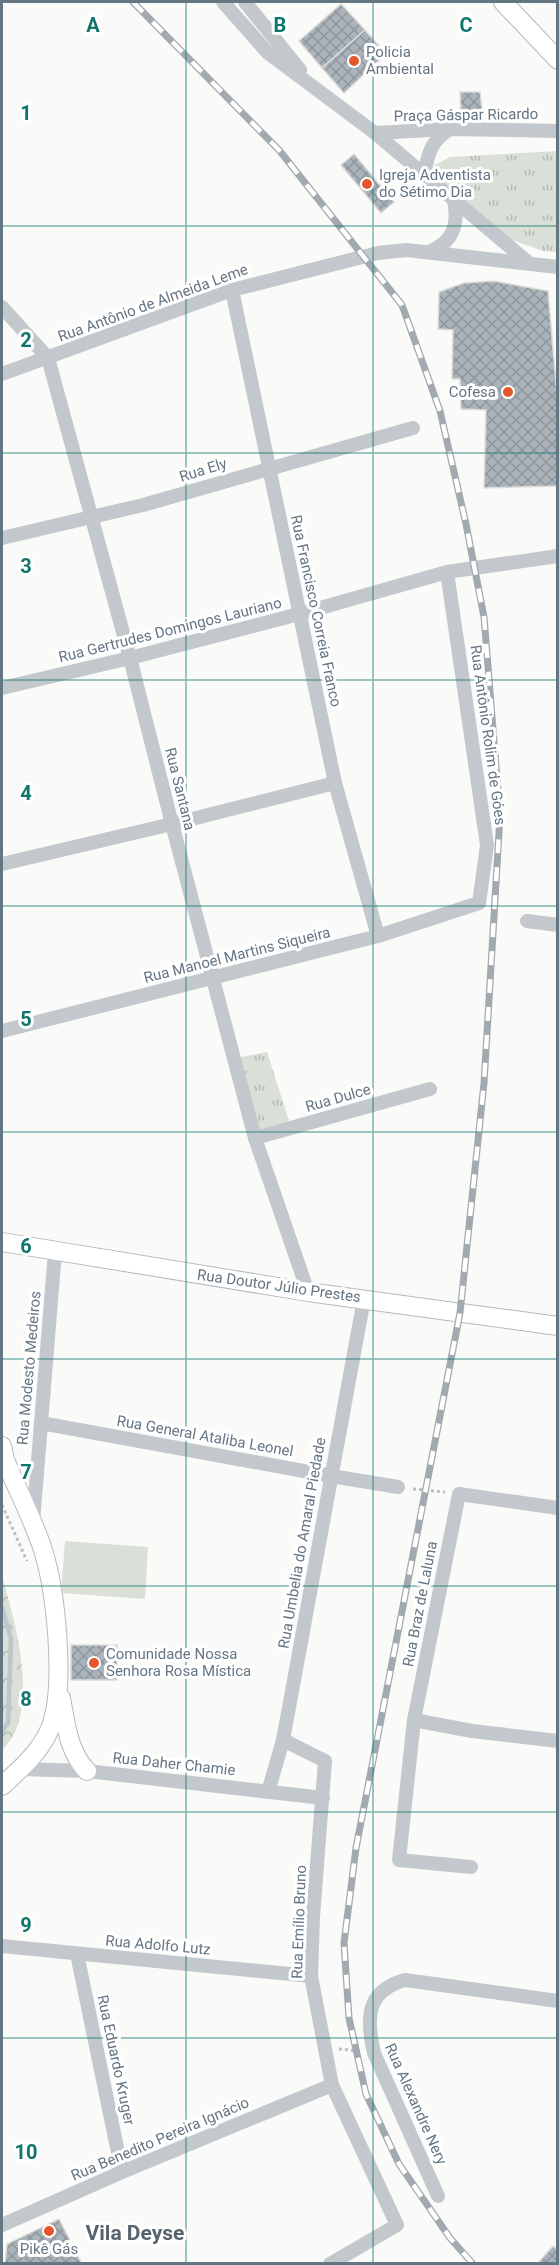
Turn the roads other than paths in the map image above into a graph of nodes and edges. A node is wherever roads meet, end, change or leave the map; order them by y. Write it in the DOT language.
graph roads {
  1 [pos="223,2"];
  2 [pos="245,2"];
  3 [pos="503,2"];
  4 [pos="558,60"];
  5 [pos="312,85"];
  6 [pos="450,129"];
  7 [pos="558,131"];
  8 [pos="375,133"];
  9 [pos="424,174"];
  10 [pos="454,200"];
  11 [pos="429,252"];
  12 [pos="530,264"];
  13 [pos="558,267"];
  14 [pos="232,290"];
  15 [pos="2,307"];
  16 [pos="48,358"];
  17 [pos="2,374"];
  18 [pos="412,428"];
  19 [pos="269,468"];
  20 [pos="91,519"];
  21 [pos="2,538"];
  22 [pos="558,556"];
  23 [pos="447,572"];
  24 [pos="299,614"];
  25 [pos="130,658"];
  26 [pos="2,688"];
  27 [pos="335,783"];
  28 [pos="172,824"];
  29 [pos="2,864"];
  30 [pos="479,903"];
  31 [pos="527,921"];
  32 [pos="558,925"];
  33 [pos="378,936"];
  34 [pos="212,979"];
  35 [pos="2,1031"];
  36 [pos="430,1089"];
  37 [pos="255,1138"];
  38 [pos="2,1242"];
  39 [pos="55,1252"];
  40 [pos="308,1292"];
  41 [pos="364,1299"];
  42 [pos="558,1326"];
  43 [pos="40,1423"];
  44 [pos="2,1446"];
  45 [pos="331,1476"];
  46 [pos="398,1487"];
  47 [pos="558,1508"];
  48 [pos="33,1524"];
  49 [pos="58,1682"];
  50 [pos="414,1720"];
  51 [pos="283,1740"];
  52 [pos="558,1742"];
  53 [pos="20,1768"];
  54 [pos="87,1771"];
  55 [pos="2,1786"];
  56 [pos="268,1792"];
  57 [pos="323,1798"];
  58 [pos="471,1867"];
  59 [pos="2,1946"];
  60 [pos="77,1954"];
  61 [pos="311,1976"];
  62 [pos="558,2001"];
  63 [pos="332,2085"];
  64 [pos="123,2172"];
  65 [pos="438,2196"];
  66 [pos="2,2225"];
  67 [pos="330,2264"];
  1 -- 5 [label="street, Praça Gáspar Ricardo"];
  2 -- 5 [label="street, Praça Gáspar Ricardo"];
  3 -- 4 [label="main road"];
  5 -- 8 [label="street, Praça Gáspar Ricardo"];
  6 -- 7 [label="street, Praça Gáspar Ricardo"];
  6 -- 8 [label="street, Praça Gáspar Ricardo"];
  6 -- 9 [label="street"];
  8 -- 9 [label="street, Praça Gáspar Ricardo"];
  9 -- 10 [label="street, Praça Gáspar Ricardo"];
  10 -- 11 [label="street"];
  10 -- 12 [label="street, Praça Gáspar Ricardo"];
  11 -- 12 [label="street, Rua Antônio de Almeida Leme"];
  11 -- 14 [label="street, Rua Antônio de Almeida Leme"];
  12 -- 13 [label="street, Rua Antônio de Almeida Leme"];
  14 -- 16 [label="street, Rua Antônio de Almeida Leme"];
  14 -- 19 [label="street, Rua Francisco Correia Franco"];
  15 -- 16 [label="street, Rua Santana"];
  16 -- 17 [label="street, Rua Antônio de Almeida Leme"];
  16 -- 20 [label="street, Rua Santana"];
  18 -- 19 [label="street, Rua Ely"];
  19 -- 20 [label="street, Rua Ely"];
  19 -- 24 [label="street, Rua Francisco Correia Franco"];
  20 -- 21 [label="street, Rua Ely"];
  20 -- 25 [label="street, Rua Santana"];
  22 -- 23 [label="street, Rua Gertrudes Domingos Lauriano"];
  23 -- 24 [label="street, Rua Gertrudes Domingos Lauriano"];
  23 -- 30 [label="street, Rua Antônio Rolim de Góes"];
  24 -- 25 [label="street, Rua Gertrudes Domingos Lauriano"];
  24 -- 27 [label="street, Rua Francisco Correia Franco"];
  25 -- 26 [label="street, Rua Gertrudes Domingos Lauriano"];
  25 -- 28 [label="street, Rua Santana"];
  27 -- 28 [label="street"];
  27 -- 33 [label="street, Rua Francisco Correia Franco"];
  28 -- 29 [label="street"];
  28 -- 34 [label="street, Rua Santana"];
  30 -- 33 [label="street, Rua Manoel Martins Siqueira"];
  31 -- 32 [label="street"];
  33 -- 34 [label="street, Rua Manoel Martins Siqueira"];
  34 -- 35 [label="street, Rua Manoel Martins Siqueira"];
  34 -- 37 [label="street, Rua Santana"];
  36 -- 37 [label="street, Rua Dulce"];
  37 -- 40 [label="street, Rua Santana"];
  38 -- 39 [label="main road, Rua Doutor Júlio Prestes"];
  39 -- 40 [label="main road, Rua Doutor Júlio Prestes"];
  39 -- 43 [label="street, Rua Modesto Medeiros"];
  40 -- 41 [label="main road, Rua Doutor Júlio Prestes"];
  41 -- 42 [label="main road, Rua Doutor Júlio Prestes"];
  41 -- 45 [label="street, Rua Umbelia do Amaral Piedade"];
  43 -- 45 [label="street, Rua General Ataliba Leonel"];
  43 -- 48 [label="street, Rua Modesto Medeiros"];
  44 -- 48 [label="main road"];
  45 -- 46 [label="street, Rua General Ataliba Leonel"];
  45 -- 51 [label="street, Rua Umbelia do Amaral Piedade"];
  47 -- 50 [label="street, Rua Braz de Laluna"];
  48 -- 49 [label="main road"];
  49 -- 53 [label="main road"];
  49 -- 54 [label="main road"];
  50 -- 52 [label="street"];
  50 -- 58 [label="street, Rua Braz de Laluna"];
  51 -- 56 [label="street, Rua Umbelia do Amaral Piedade"];
  51 -- 57 [label="street, Rua Emílio Bruno"];
  53 -- 54 [label="street, Rua Daher Chamie"];
  53 -- 55 [label="main road"];
  54 -- 56 [label="street, Rua Daher Chamie"];
  56 -- 57 [label="street, Rua Daher Chamie"];
  57 -- 61 [label="street, Rua Emílio Bruno"];
  59 -- 60 [label="street, Rua Adolfo Lutz"];
  60 -- 61 [label="street, Rua Adolfo Lutz"];
  60 -- 64 [label="street, Rua Eduardo Kruger"];
  61 -- 63 [label="street, Rua Emílio Bruno"];
  62 -- 65 [label="street, Rua Alexandre Nery"];
  63 -- 64 [label="street, Rua Benedito Pereira Ignácio"];
  63 -- 67 [label="street, Rua Emílio Bruno"];
  64 -- 66 [label="street, Rua Benedito Pereira Ignácio"];
}
